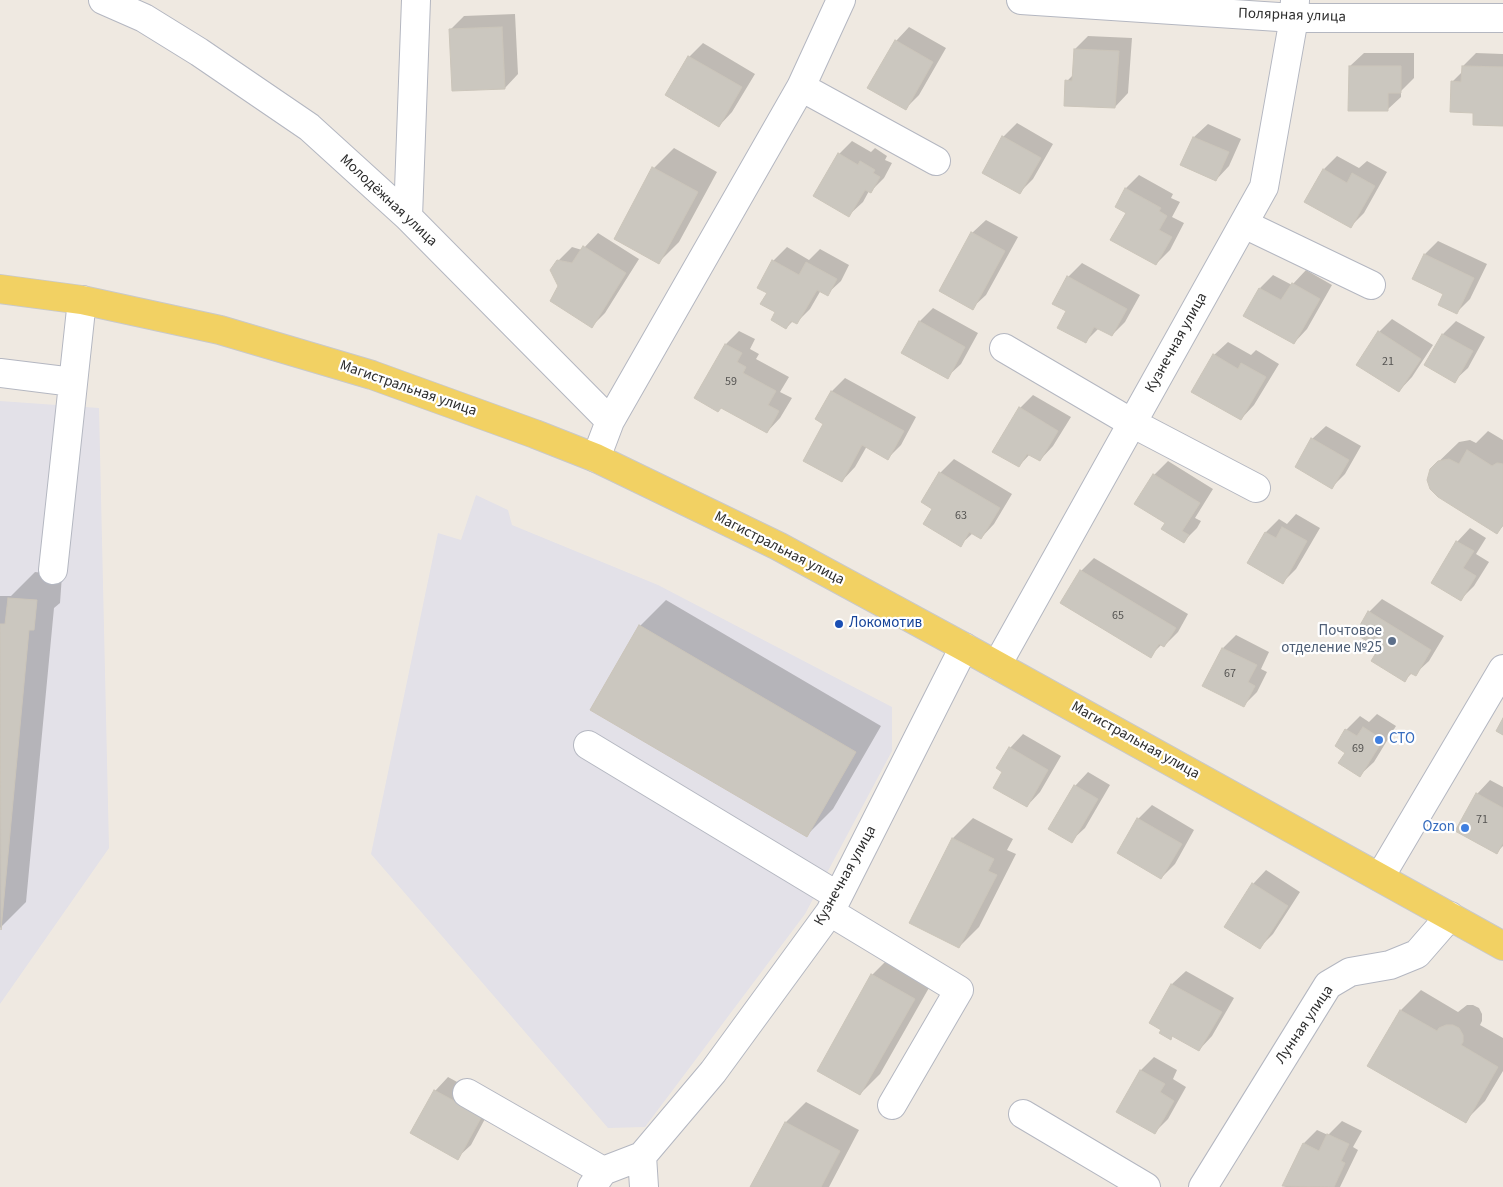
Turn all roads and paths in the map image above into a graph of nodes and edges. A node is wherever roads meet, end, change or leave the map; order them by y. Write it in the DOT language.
graph roads {
  1 [pos="102,0"];
  2 [pos="416,0"];
  3 [pos="841,0"];
  4 [pos="1020,0"];
  5 [pos="1295,9"];
  6 [pos="1503,18"];
  7 [pos="801,87"];
  8 [pos="936,161"];
  9 [pos="408,217"];
  10 [pos="1244,224"];
  11 [pos="1371,285"];
  12 [pos="0,290"];
  13 [pos="82,300"];
  14 [pos="1004,348"];
  15 [pos="0,373"];
  16 [pos="73,382"];
  17 [pos="610,421"];
  18 [pos="1132,422"];
  19 [pos="596,458"];
  20 [pos="1256,488"];
  21 [pos="53,570"];
  22 [pos="964,647"];
  23 [pos="997,665"];
  24 [pos="1503,670"];
  25 [pos="588,745"];
  26 [pos="1380,876"];
  27 [pos="834,904"];
  28 [pos="1450,916"];
  29 [pos="1503,946"];
  30 [pos="467,1093"];
  31 [pos="892,1105"];
  32 [pos="1023,1114"];
  33 [pos="642,1156"];
  34 [pos="597,1179"];
  35 [pos="644,1187"];
  36 [pos="1146,1187"];
  37 [pos="1203,1187"];
  1 -- 9 [label="street, Молодёжная улица"];
  2 -- 9 [label="street"];
  3 -- 7 [label="street"];
  4 -- 5 [label="street, Полярная улица"];
  5 -- 6 [label="street, Полярная улица"];
  5 -- 10 [label="street, Кузнечная улица"];
  7 -- 8 [label="street"];
  7 -- 17 [label="street"];
  9 -- 17 [label="street, Молодёжная улица"];
  10 -- 11 [label="street"];
  10 -- 18 [label="street, Кузнечная улица"];
  12 -- 13 [label="main road, Магистральная улица"];
  13 -- 16 [label="street"];
  13 -- 19 [label="main road, Магистральная улица"];
  14 -- 18 [label="street"];
  15 -- 16 [label="street"];
  16 -- 21 [label="street"];
  17 -- 19 [label="street"];
  18 -- 20 [label="street"];
  18 -- 23 [label="street, Кузнечная улица"];
  19 -- 22 [label="main road, Магистральная улица"];
  22 -- 23 [label="main road, Магистральная улица"];
  22 -- 27 [label="street, Кузнечная улица"];
  23 -- 26 [label="main road, Магистральная улица"];
  24 -- 26 [label="street"];
  25 -- 27 [label="street"];
  26 -- 28 [label="main road, Магистральная улица"];
  27 -- 31 [label="street"];
  27 -- 33 [label="street, Кузнечная улица"];
  28 -- 29 [label="main road, Магистральная улица"];
  28 -- 37 [label="street, Лунная улица"];
  30 -- 34 [label="street"];
  32 -- 36 [label="street"];
  33 -- 34 [label="street"];
  33 -- 35 [label="street"];
}
